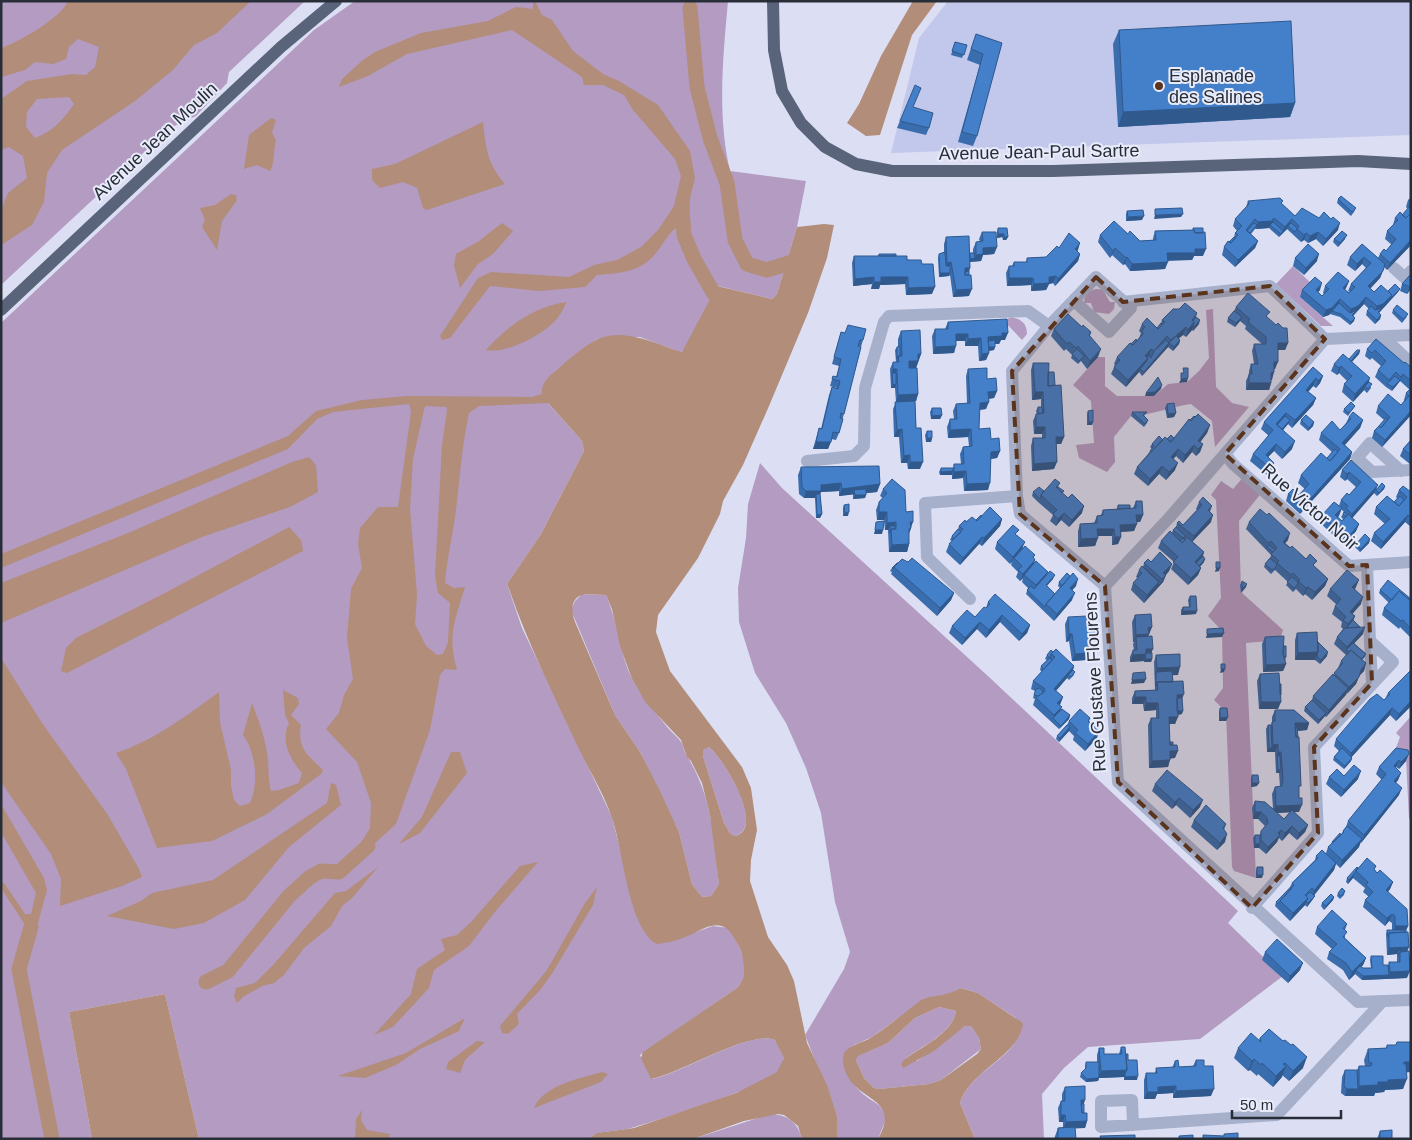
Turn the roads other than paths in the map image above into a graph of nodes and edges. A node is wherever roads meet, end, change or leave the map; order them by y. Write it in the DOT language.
graph roads {
  1 [pos="336,1"];
  2 [pos="774,4"];
  3 [pos="1411,164"];
  4 [pos="1394,268"];
  5 [pos="1411,271"];
  6 [pos="1074,300"];
  7 [pos="1123,302"];
  8 [pos="1,310"];
  9 [pos="1049,326"];
  10 [pos="1411,335"];
  11 [pos="1383,337"];
  12 [pos="1325,339"];
  13 [pos="1411,362"];
  14 [pos="1225,454"];
  15 [pos="807,460"];
  16 [pos="1017,496"];
  17 [pos="1411,562"];
  18 [pos="1367,565"];
  19 [pos="1105,586"];
  20 [pos="970,599"];
  21 [pos="1370,641"];
  22 [pos="1372,683"];
  23 [pos="1252,908"];
  24 [pos="1411,1000"];
  25 [pos="1382,1002"];
  26 [pos="1133,1125"];
  1 -- 8 [label="main road, Avenue Jean Moulin"];
  2 -- 3 [label="main road, Avenue Jean-Paul Sartre"];
  4 -- 5 [label="street"];
  6 -- 7 [label="street"];
  6 -- 7 [label="street"];
  6 -- 9 [label="street"];
  7 -- 12 [label="street"];
  9 -- 15 [label="street"];
  9 -- 16 [label="street"];
  10 -- 11 [label="street"];
  11 -- 12 [label="street"];
  11 -- 13 [label="street"];
  12 -- 14 [label="street, Rue Gustave Flourens"];
  14 -- 18 [label="street, Rue Victor Noir"];
  14 -- 19 [label="street, Rue Gustave Flourens"];
  16 -- 19 [label="street"];
  16 -- 20 [label="street"];
  17 -- 18 [label="street, Rue Victor Noir"];
  18 -- 21 [label="street"];
  19 -- 23 [label="street, Rue Gustave Flourens"];
  21 -- 22 [label="street"];
  21 -- 22 [label="street"];
  22 -- 23 [label="street"];
  23 -- 25 [label="street, Rue Gustave Flourens"];
  24 -- 25 [label="street, Rue Gustave Flourens"];
  25 -- 26 [label="street"];
}
